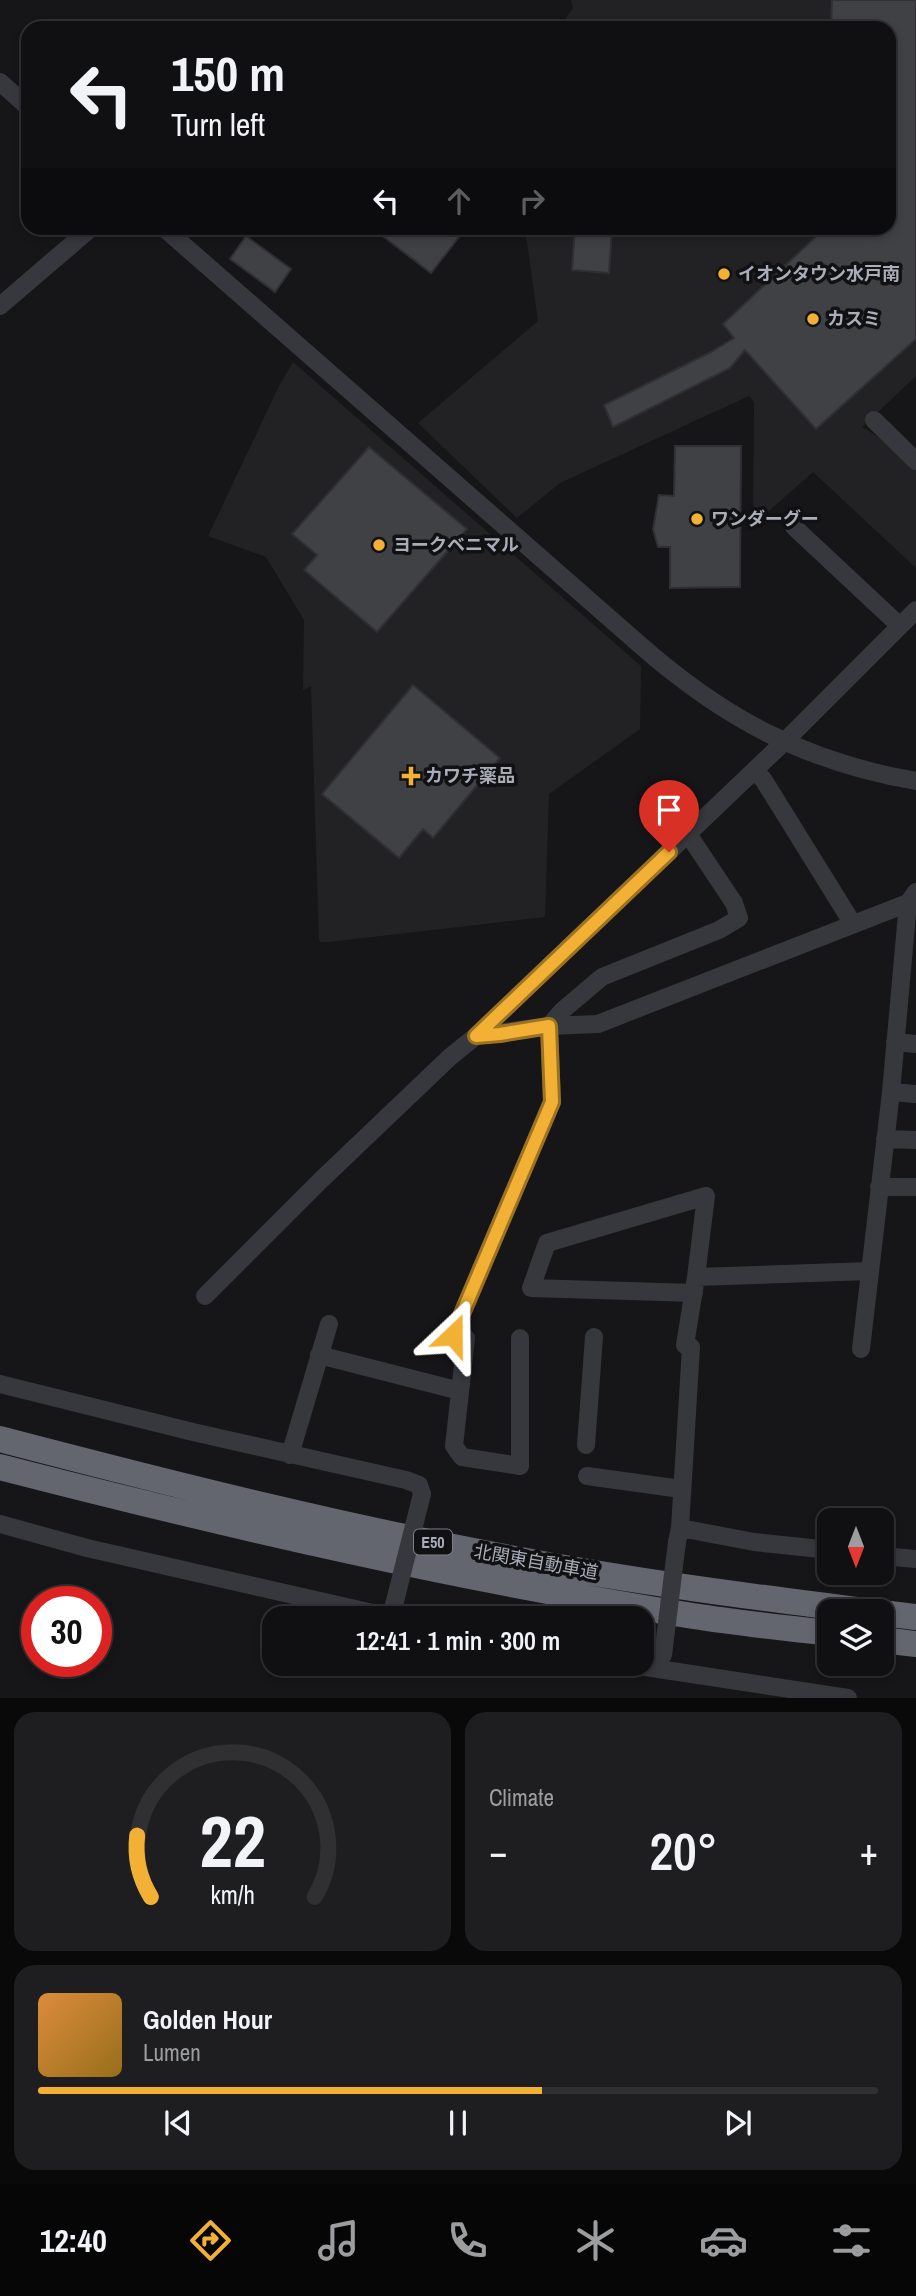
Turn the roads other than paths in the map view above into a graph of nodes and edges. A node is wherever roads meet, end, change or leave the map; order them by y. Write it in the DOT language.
graph roads {
  1 [pos="0,82"];
  2 [pos="21,101"];
  3 [pos="83,235"];
  4 [pos="172,235"];
  5 [pos="0,306"];
  6 [pos="874,420"];
  7 [pos="916,461"];
  8 [pos="794,527"];
  9 [pos="916,610"];
  10 [pos="900,626"];
  11 [pos="784,742"];
  12 [pos="754,771"];
  13 [pos="916,781"];
  14 [pos="688,834"];
  15 [pos="912,897"];
  16 [pos="853,924"];
  17 [pos="549,1026"];
  18 [pos="476,1036"];
  19 [pos="895,1042"];
  20 [pos="916,1044"];
  21 [pos="891,1092"];
  22 [pos="916,1094"];
  23 [pos="885,1139"];
  24 [pos="916,1140"];
  25 [pos="879,1187"];
  26 [pos="916,1187"];
  27 [pos="869,1271"];
  28 [pos="695,1285"];
  29 [pos="205,1296"];
  30 [pos="329,1324"];
  31 [pos="594,1337"];
  32 [pos="520,1338"];
  33 [pos="861,1349"];
  34 [pos="319,1355"];
  35 [pos="0,1384"];
  36 [pos="460,1391"];
  37 [pos="0,1439"];
  38 [pos="586,1445"];
  39 [pos="290,1455"];
  40 [pos="0,1467"];
  41 [pos="587,1476"];
  42 [pos="681,1489"];
  43 [pos="0,1524"];
  44 [pos="679,1535"];
  45 [pos="817,1549"];
  46 [pos="894,1557"];
  47 [pos="916,1559"];
  48 [pos="817,1605"];
  49 [pos="362,1606"];
  50 [pos="397,1606"];
  51 [pos="894,1614"];
  52 [pos="916,1617"];
  53 [pos="817,1631"];
  54 [pos="894,1641"];
  55 [pos="916,1644"];
  56 [pos="654,1662"];
  57 [pos="661,1662"];
  58 [pos="848,1698"];
  1 -- 2 [label="street"];
  3 -- 5 [label="street"];
  4 -- 11 [label="street"];
  6 -- 7 [label="street"];
  8 -- 10 [label="street"];
  9 -- 10 [label="street"];
  10 -- 11 [label="street"];
  11 -- 12 [label="street"];
  11 -- 13 [label="street"];
  12 -- 14 [label="street"];
  12 -- 16 [label="street"];
  14 -- 17 [label="street"];
  14 -- 18 [label="street"];
  15 -- 16 [label="street"];
  15 -- 19 [label="street"];
  16 -- 17 [label="street"];
  17 -- 18 [label="street"];
  17 -- 36 [label="street"];
  18 -- 29 [label="street"];
  19 -- 20 [label="street"];
  19 -- 21 [label="street"];
  21 -- 22 [label="street"];
  21 -- 23 [label="street"];
  23 -- 24 [label="street"];
  23 -- 25 [label="street"];
  25 -- 26 [label="street"];
  25 -- 27 [label="street"];
  27 -- 28 [label="street"];
  27 -- 33 [label="street"];
  28 -- 28 [label="street"];
  28 -- 42 [label="street"];
  30 -- 34 [label="street"];
  31 -- 38 [label="street"];
  32 -- 36 [label="street"];
  34 -- 36 [label="street"];
  34 -- 39 [label="street"];
  35 -- 39 [label="street"];
  37 -- 48 [label="highway, 北関東自動車道 / E50"];
  39 -- 50 [label="street, bridge"];
  40 -- 53 [label="highway, 北関東自動車道 / E50"];
  41 -- 42 [label="street"];
  42 -- 44 [label="street"];
  43 -- 49 [label="street"];
  44 -- 45 [label="street"];
  44 -- 57 [label="street, bridge"];
  46 -- 47 [label="street"];
  51 -- 52 [label="highway"];
  54 -- 55 [label="highway"];
  56 -- 57 [label="street"];
  57 -- 58 [label="street"];
}
